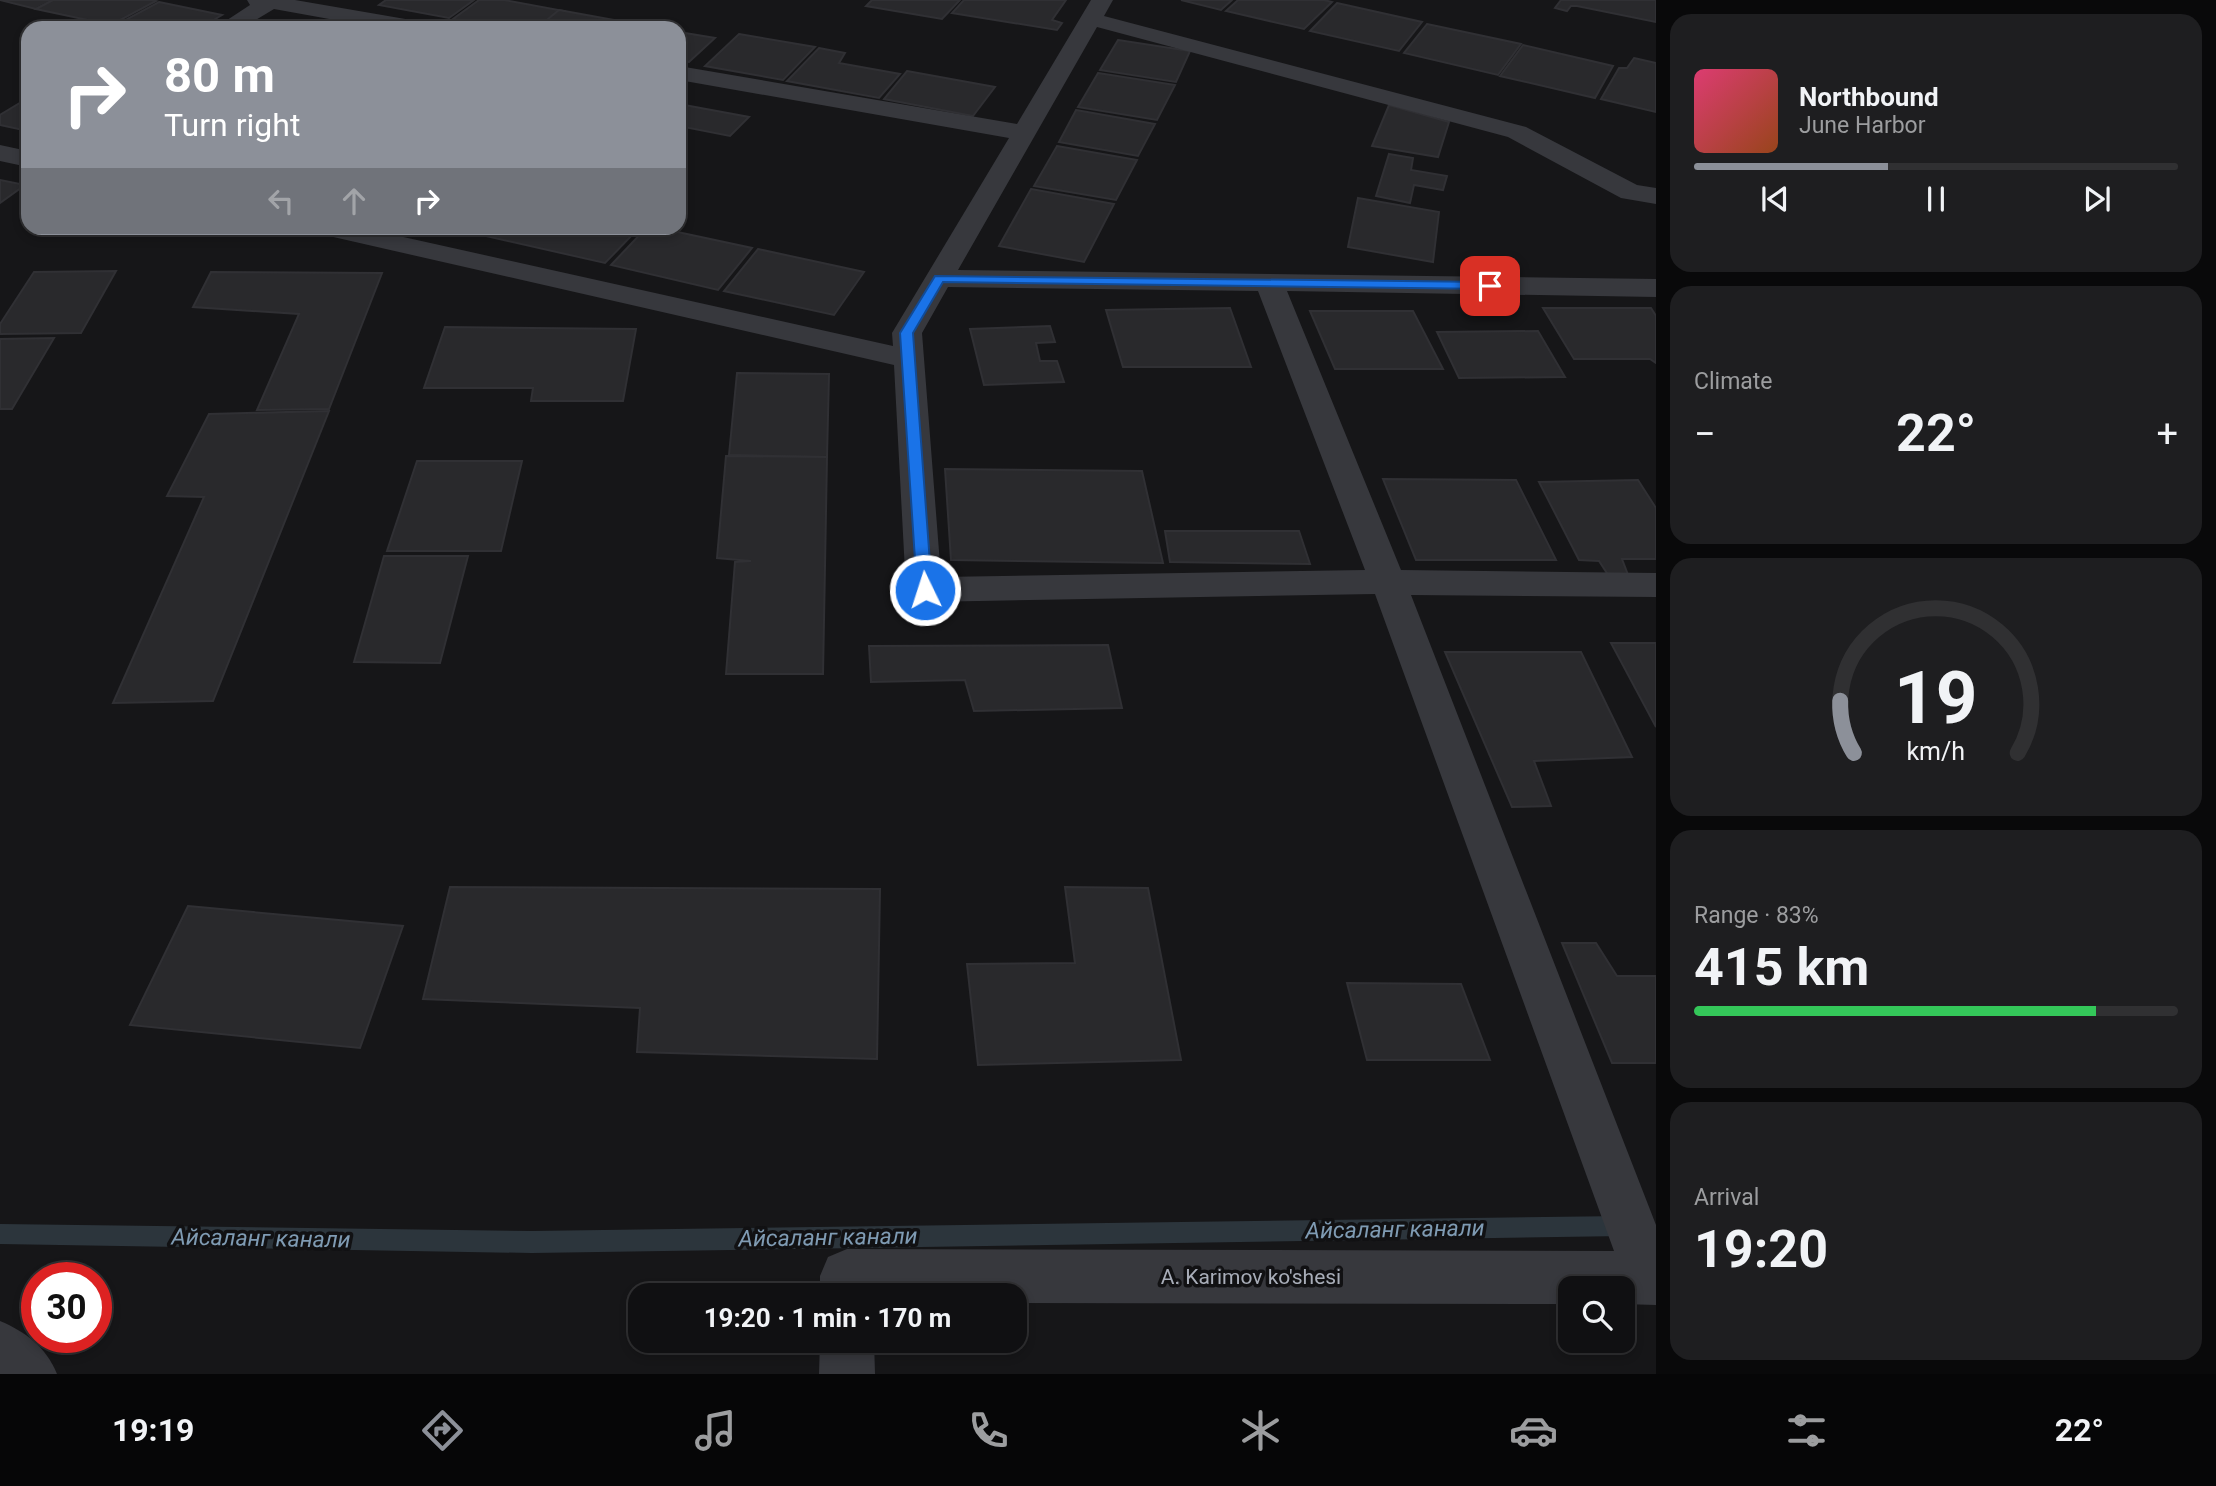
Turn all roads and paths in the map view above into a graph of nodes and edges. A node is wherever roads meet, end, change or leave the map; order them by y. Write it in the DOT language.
graph roads {
  1 [pos="267,1"];
  2 [pos="1097,9"];
  3 [pos="237,21"];
  4 [pos="378,21"];
  5 [pos="686,75"];
  6 [pos="1024,133"];
  7 [pos="1656,196"];
  8 [pos="360,235"];
  9 [pos="939,278"];
  10 [pos="1269,283"];
  11 [pos="1656,288"];
  12 [pos="909,359"];
  13 [pos="1388,582"];
  14 [pos="1656,584"];
  15 [pos="1653,1279"];
  16 [pos="1027,1284"];
  17 [pos="0,1349"];
  18 [pos="847,1353"];
  19 [pos="29,1374"];
  20 [pos="847,1374"];
  1 -- 3 [label="street"];
  1 -- 4 [label="street"];
  2 -- 6 [label="street"];
  2 -- 7 [label="street"];
  5 -- 6 [label="street"];
  6 -- 9 [label="street"];
  8 -- 12 [label="street"];
  9 -- 10 [label="street"];
  9 -- 12 [label="street"];
  10 -- 11 [label="street"];
  10 -- 13 [label="street"];
  12 -- 13 [label="street"];
  13 -- 14 [label="street"];
  13 -- 15 [label="street"];
  15 -- 16 [label="street, A. Karimov ko'shesi"];
  17 -- 19 [label="street"];
  18 -- 20 [label="street"];
}
